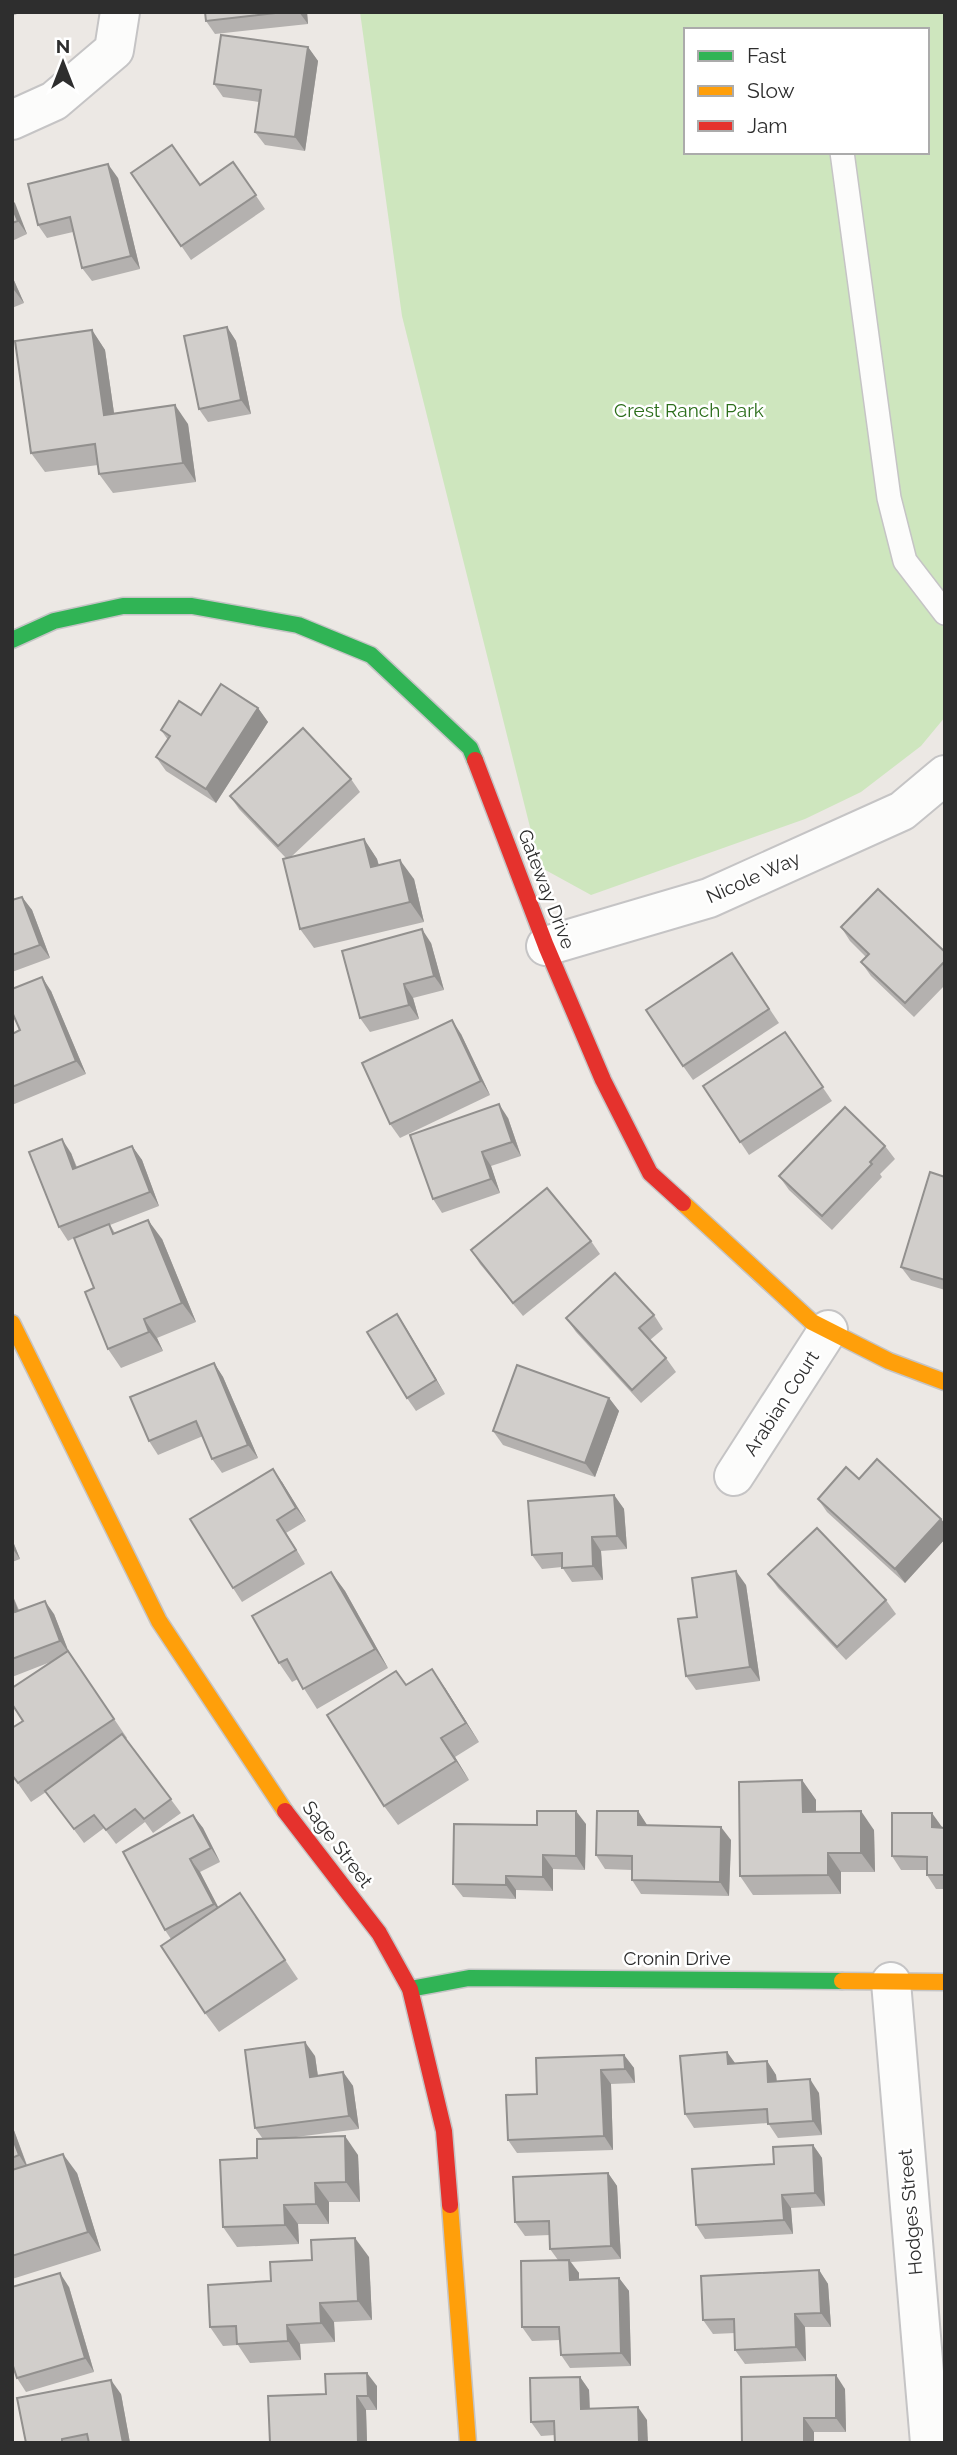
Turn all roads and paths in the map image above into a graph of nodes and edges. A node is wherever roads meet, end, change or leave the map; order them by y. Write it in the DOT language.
graph roads {
  1 [pos="120,12"];
  2 [pos="13,120"];
  3 [pos="842,154"];
  4 [pos="945,613"];
  5 [pos="12,640"];
  6 [pos="945,775"];
  7 [pos="546,946"];
  8 [pos="12,1323"];
  9 [pos="828,1330"];
  10 [pos="945,1382"];
  11 [pos="734,1476"];
  12 [pos="891,1982"];
  13 [pos="945,1982"];
  14 [pos="411,1989"];
  15 [pos="468,2443"];
  16 [pos="930,2443"];
  1 -- 2 [label="street"];
  3 -- 4 [label="lane"];
  5 -- 7 [label="street, Gateway Drive"];
  6 -- 7 [label="street, Nicole Way"];
  7 -- 9 [label="street, Gateway Drive"];
  8 -- 14 [label="street, Sage Street"];
  9 -- 10 [label="street, Gateway Drive"];
  9 -- 11 [label="street, Arabian Court"];
  12 -- 13 [label="street, Cronin Drive"];
  12 -- 14 [label="street, Cronin Drive"];
  12 -- 16 [label="street, Hodges Street"];
  14 -- 15 [label="street, Sage Street"];
}
